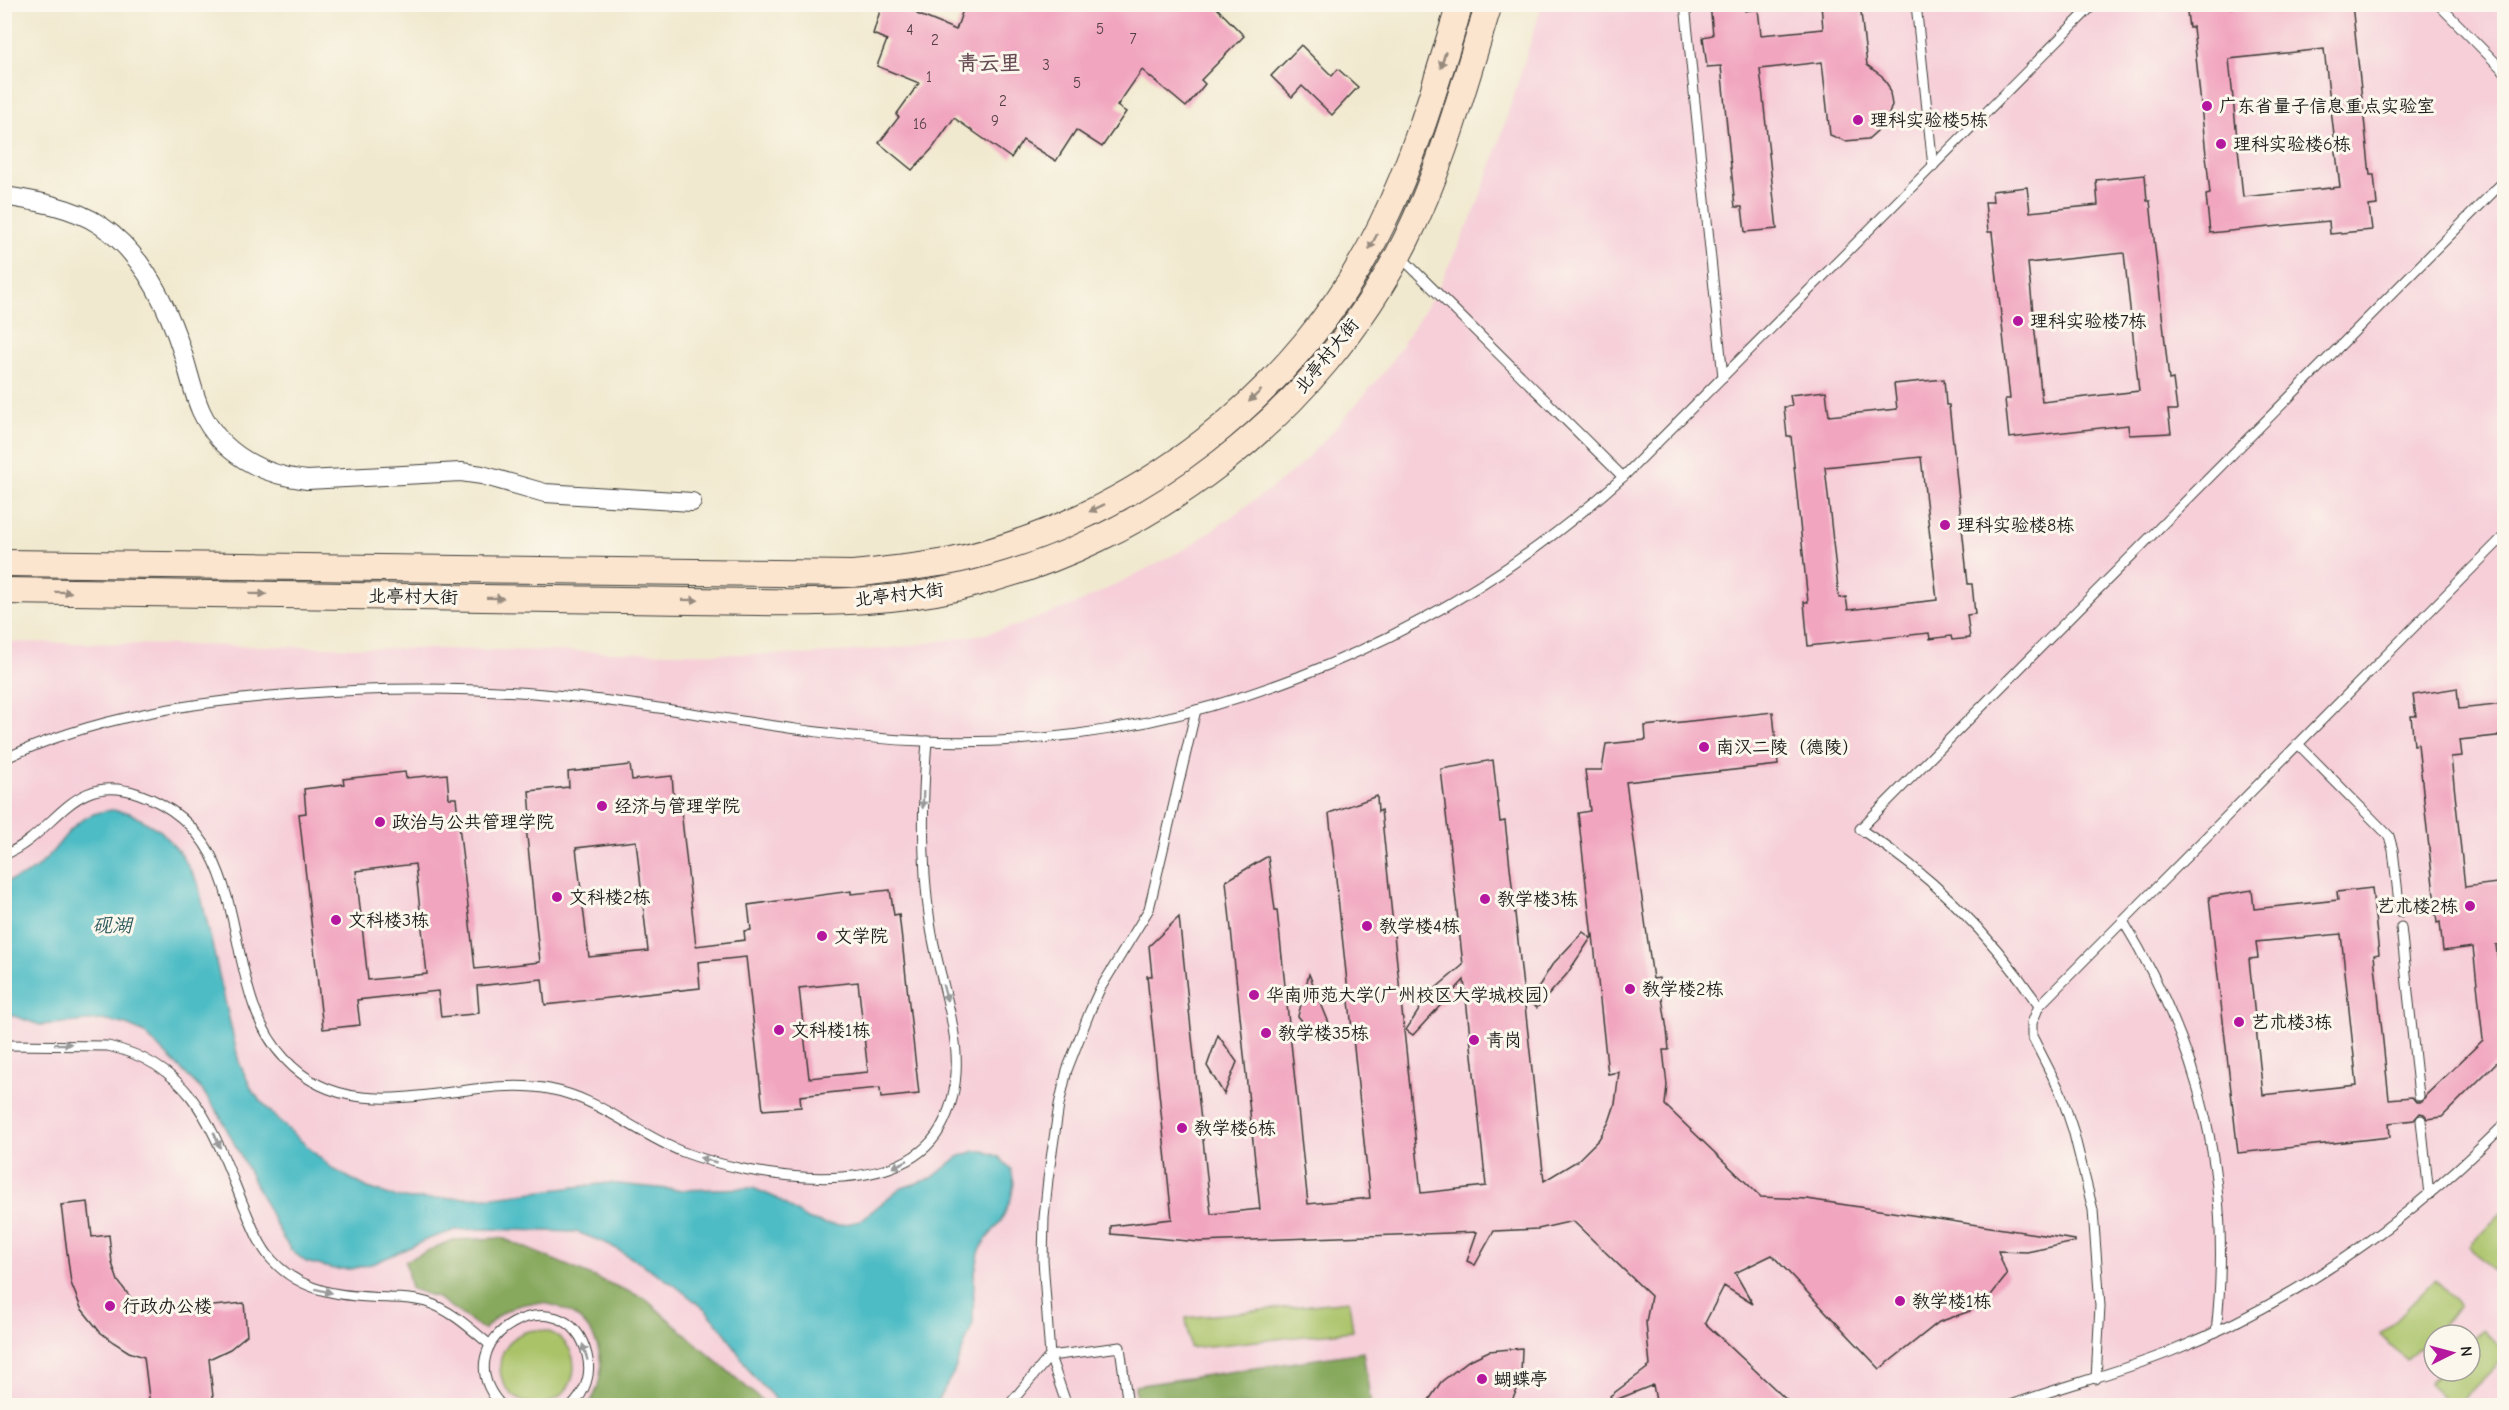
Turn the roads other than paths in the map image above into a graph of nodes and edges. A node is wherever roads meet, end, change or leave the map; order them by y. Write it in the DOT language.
graph roads {
  1 [pos="1460,4"];
  2 [pos="1489,4"];
  3 [pos="1684,4"];
  4 [pos="1916,4"];
  5 [pos="2094,4"];
  6 [pos="2438,4"];
  7 [pos="2505,71"];
  8 [pos="1933,167"];
  9 [pos="2505,181"];
  10 [pos="4,196"];
  11 [pos="1398,254"];
  12 [pos="1723,377"];
  13 [pos="1623,477"];
  14 [pos="692,501"];
  15 [pos="2503,540"];
  16 [pos="4,563"];
  17 [pos="4,591"];
  18 [pos="1196,710"];
  19 [pos="927,741"];
  20 [pos="2298,744"];
  21 [pos="4,759"];
  22 [pos="4,855"];
  23 [pos="2400,912"];
  24 [pos="2123,921"];
  25 [pos="2401,927"];
  26 [pos="2038,1006"];
  27 [pos="4,1045"];
  28 [pos="2419,1096"];
  29 [pos="2421,1119"];
  30 [pos="2505,1125"];
  31 [pos="2429,1195"];
  32 [pos="2216,1332"];
  33 [pos="490,1345"];
  34 [pos="1050,1356"];
  35 [pos="2096,1379"];
  36 [pos="496,1404"];
  37 [pos="572,1406"];
  38 [pos="1008,1406"];
  39 [pos="1067,1406"];
  40 [pos="1128,1406"];
  41 [pos="2008,1406"];
  1 -- 16 [label="main road, 北亭村大街, one-way"];
  2 -- 11 [label="main road, 北亭村大街"];
  3 -- 12 [label="lane"];
  4 -- 8 [label="lane"];
  5 -- 8 [label="lane"];
  6 -- 7 [label="lane"];
  8 -- 12 [label="lane"];
  9 -- 26 [label="lane"];
  10 -- 14 [label="street"];
  11 -- 13 [label="lane"];
  17 -- 11 [label="main road, 北亭村大街, one-way"];
  12 -- 13 [label="lane"];
  13 -- 18 [label="lane"];
  15 -- 20 [label="lane"];
  18 -- 19 [label="lane"];
  18 -- 34 [label="lane"];
  19 -- 21 [label="lane"];
  19 -- 22 [label="lane, one-way"];
  20 -- 23 [label="lane"];
  20 -- 24 [label="lane"];
  24 -- 26 [label="lane"];
  24 -- 32 [label="lane"];
  25 -- 28 [label="lane"];
  26 -- 35 [label="lane"];
  27 -- 33 [label="lane, one-way"];
  29 -- 31 [label="lane"];
  30 -- 31 [label="lane"];
  31 -- 32 [label="lane"];
  32 -- 35 [label="lane"];
  33 -- 36 [label="lane"];
  37 -- 33 [label="lane, one-way"];
  34 -- 38 [label="lane"];
  34 -- 39 [label="lane"];
  34 -- 40 [label="lane"];
  35 -- 41 [label="lane"];
}
